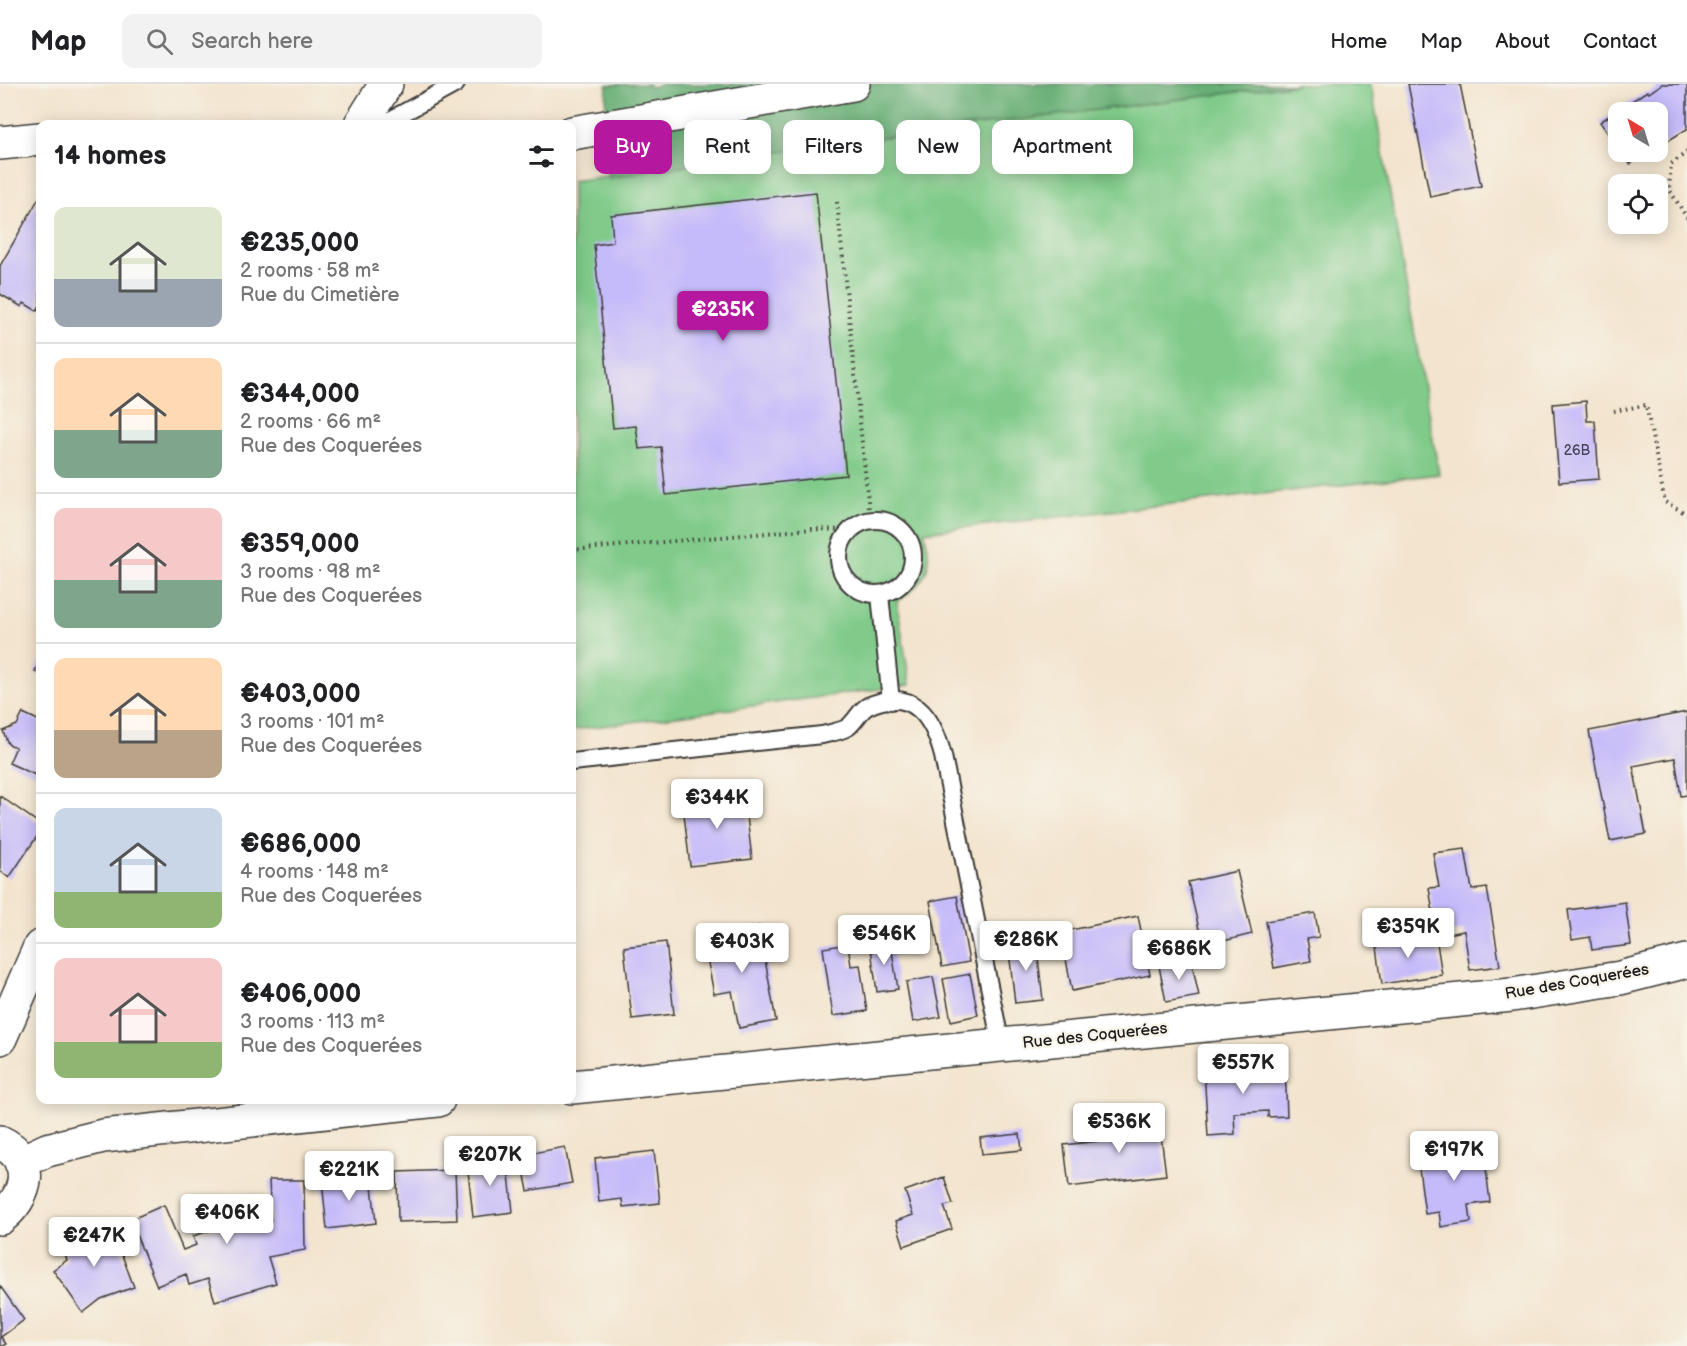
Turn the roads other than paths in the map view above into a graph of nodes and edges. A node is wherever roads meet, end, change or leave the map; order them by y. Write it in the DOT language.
graph roads {
  1 [pos="386,84"];
  2 [pos="456,84"];
  3 [pos="853,84"];
  4 [pos="364,120"];
  5 [pos="390,120"];
  6 [pos="576,132"];
  7 [pos="36,139"];
  8 [pos="0,143"];
  9 [pos="880,596"];
  10 [pos="891,701"];
  11 [pos="576,762"];
  12 [pos="36,956"];
  13 [pos="1687,961"];
  14 [pos="0,1038"];
  15 [pos="1002,1045"];
  16 [pos="576,1087"];
  17 [pos="401,1104"];
  18 [pos="11,1152"];
  19 [pos="0,1218"];
  1 -- 4 [label="street"];
  2 -- 5 [label="lane"];
  3 -- 6 [label="street"];
  7 -- 8 [label="street"];
  9 -- 9 [label="lane"];
  9 -- 10 [label="lane"];
  10 -- 11 [label="lane"];
  10 -- 15 [label="lane"];
  12 -- 14 [label="street"];
  13 -- 15 [label="street, Rue des Coquerées"];
  15 -- 16 [label="street, Rue des Coquerées"];
  17 -- 18 [label="street"];
  18 -- 19 [label="street"];
}
